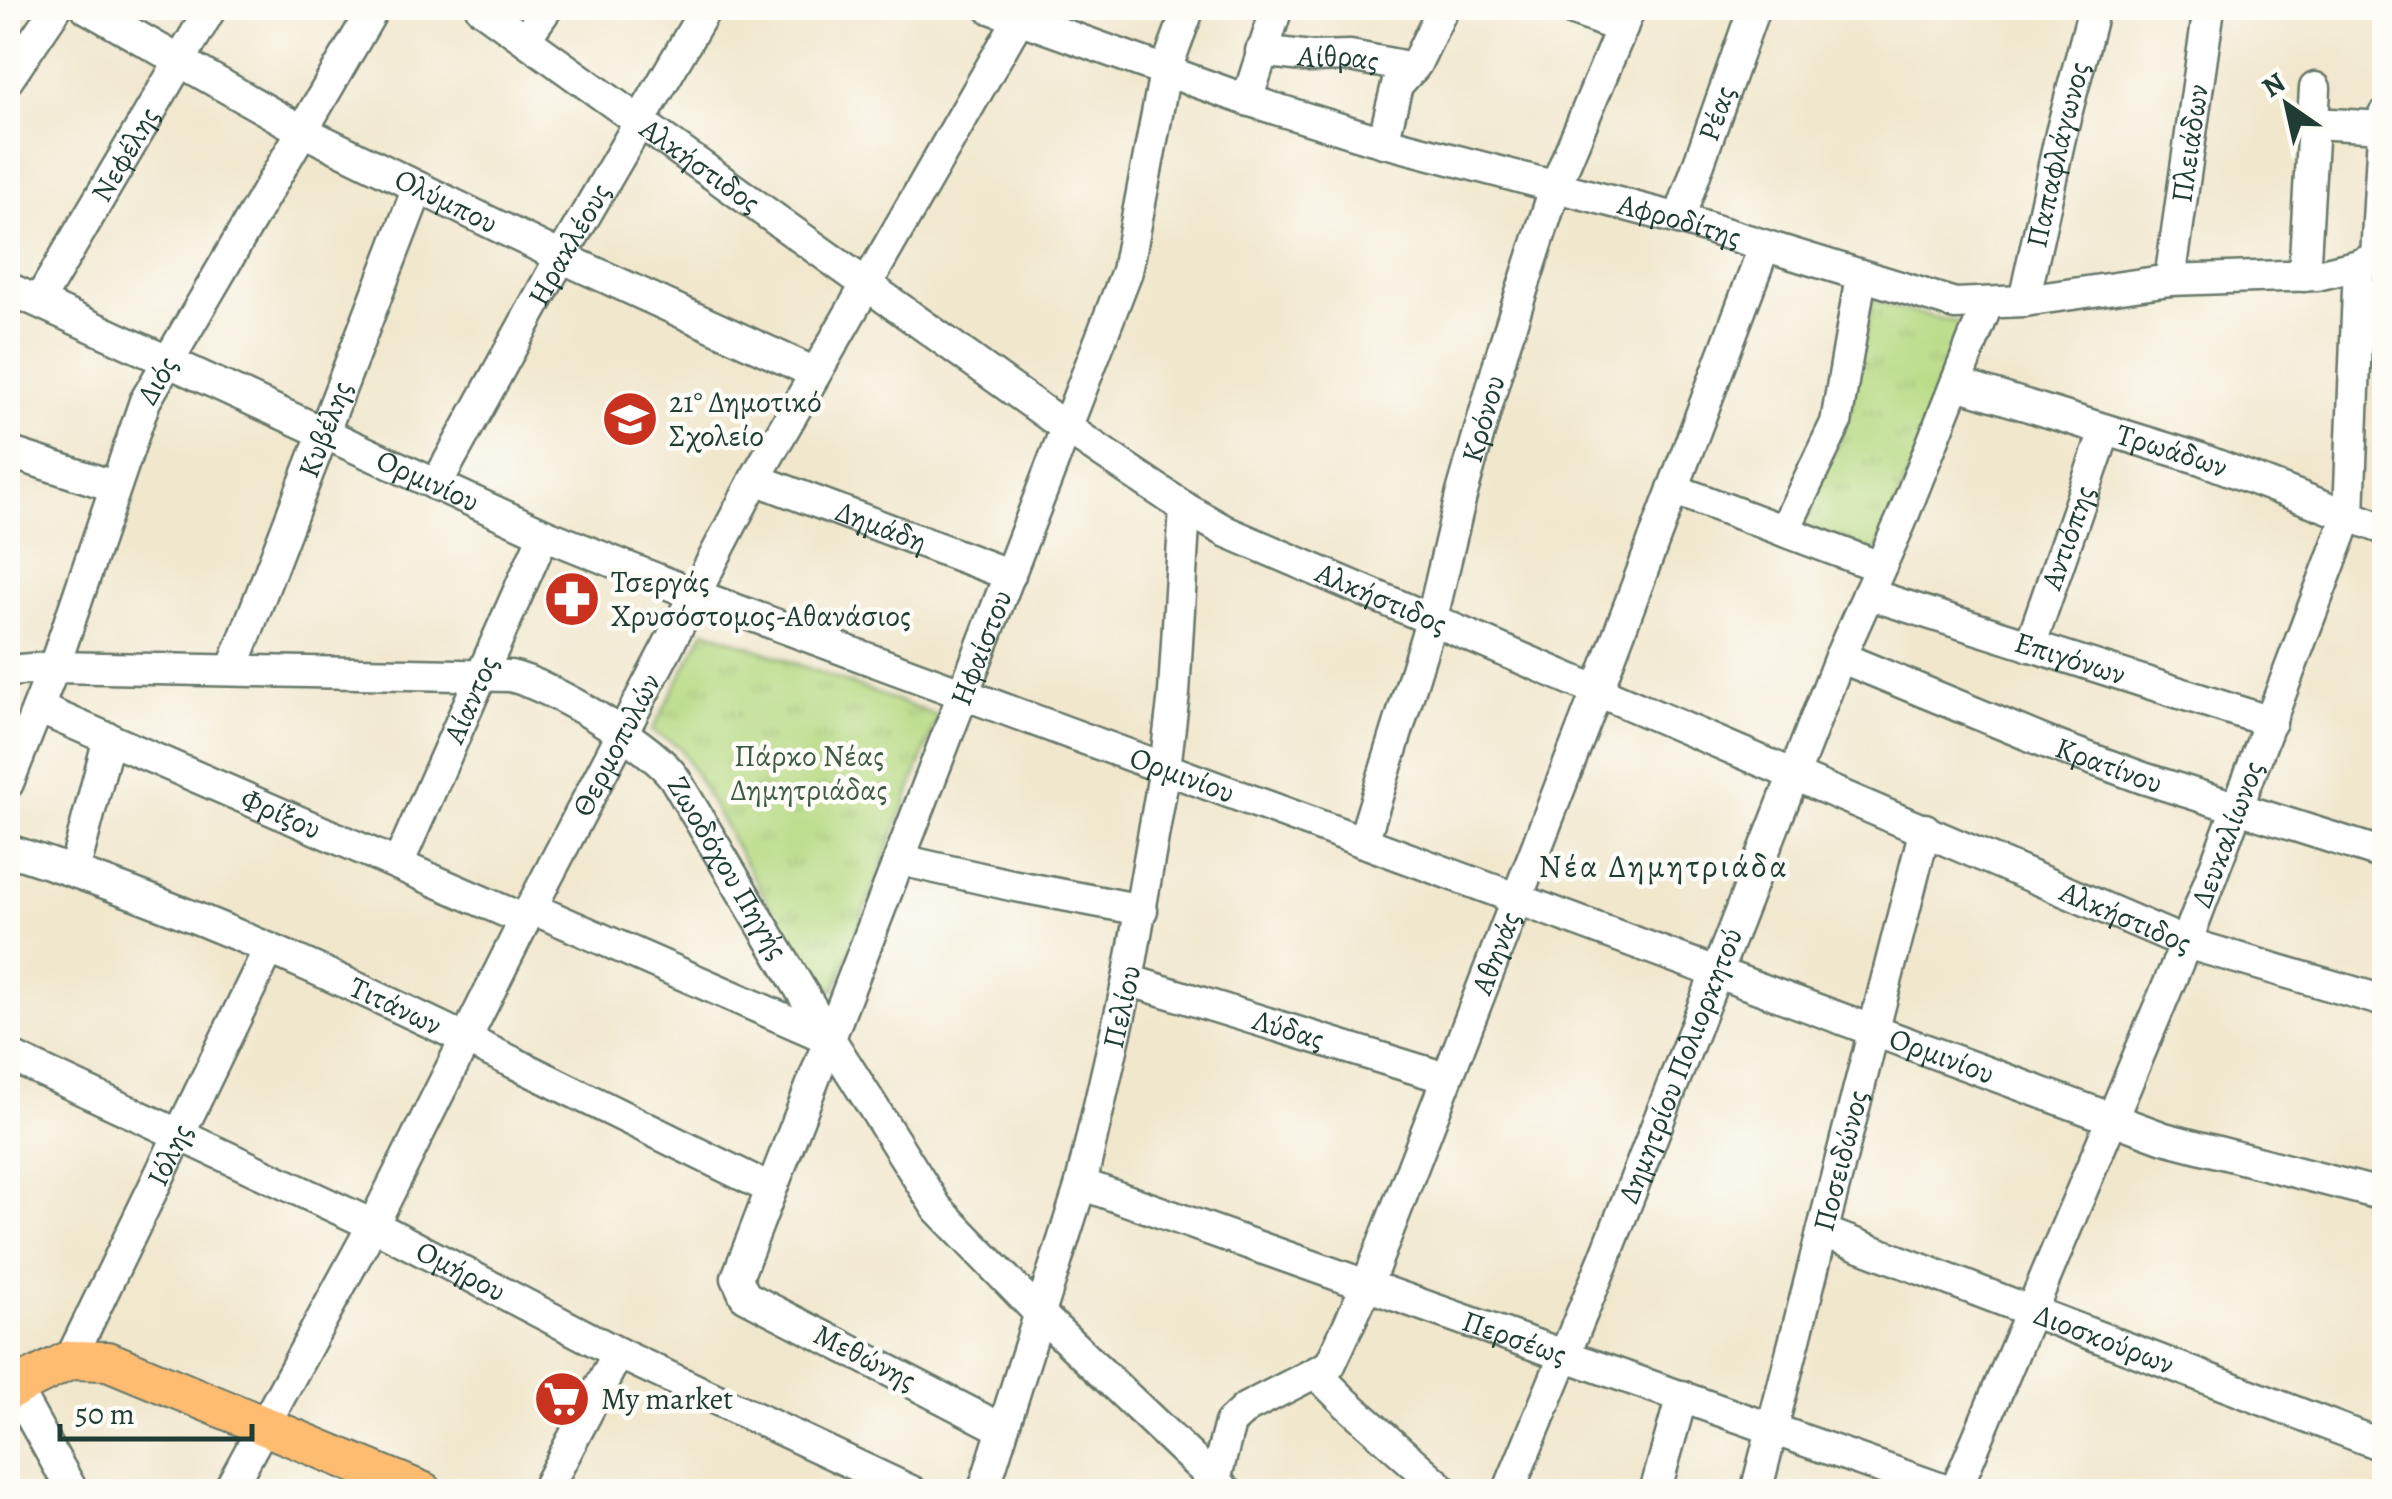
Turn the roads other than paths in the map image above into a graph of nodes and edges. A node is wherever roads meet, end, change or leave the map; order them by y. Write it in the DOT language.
graph roads {
  1 [pos="56,8"];
  2 [pos="87,8"];
  3 [pos="211,8"];
  4 [pos="374,8"];
  5 [pos="480,8"];
  6 [pos="547,8"];
  7 [pos="706,8"];
  8 [pos="990,8"];
  9 [pos="1189,8"];
  10 [pos="1277,8"];
  11 [pos="1443,8"];
  12 [pos="1568,8"];
  13 [pos="1754,8"];
  14 [pos="2094,8"];
  15 [pos="2209,8"];
  16 [pos="1022,14"];
  17 [pos="1626,18"];
  18 [pos="526,38"];
  19 [pos="1261,51"];
  20 [pos="179,62"];
  21 [pos="1413,68"];
  22 [pos="1166,72"];
  23 [pos="8,79"];
  24 [pos="2315,88"];
  25 [pos="1247,100"];
  26 [pos="2384,114"];
  27 [pos="642,121"];
  28 [pos="2313,123"];
  29 [pos="2384,128"];
  30 [pos="301,130"];
  31 [pos="1383,142"];
  32 [pos="1556,185"];
  33 [pos="418,188"];
  34 [pos="1679,219"];
  35 [pos="1764,247"];
  36 [pos="561,257"];
  37 [pos="2373,259"];
  38 [pos="1861,276"];
  39 [pos="2304,276"];
  40 [pos="2170,280"];
  41 [pos="865,283"];
  42 [pos="8,288"];
  43 [pos="2024,301"];
  44 [pos="39,302"];
  45 [pos="1987,305"];
  46 [pos="166,361"];
  47 [pos="2370,364"];
  48 [pos="816,374"];
  49 [pos="1957,384"];
  50 [pos="1065,427"];
  51 [pos="2104,431"];
  52 [pos="322,434"];
  53 [pos="8,452"];
  54 [pos="755,478"];
  55 [pos="436,485"];
  56 [pos="113,486"];
  57 [pos="1673,488"];
  58 [pos="1185,508"];
  59 [pos="2349,513"];
  60 [pos="2384,529"];
  61 [pos="1784,531"];
  62 [pos="544,534"];
  63 [pos="1010,575"];
  64 [pos="1874,580"];
  65 [pos="696,594"];
  66 [pos="1432,618"];
  67 [pos="2030,646"];
  68 [pos="1840,657"];
  69 [pos="54,667"];
  70 [pos="232,670"];
  71 [pos="8,671"];
  72 [pos="482,674"];
  73 [pos="1598,689"];
  74 [pos="964,696"];
  75 [pos="38,708"];
  76 [pos="2272,722"];
  77 [pos="623,736"];
  78 [pos="109,738"];
  79 [pos="1166,768"];
  80 [pos="1794,773"];
  81 [pos="8,783"];
  82 [pos="2239,808"];
  83 [pos="1925,829"];
  84 [pos="1364,842"];
  85 [pos="8,850"];
  86 [pos="2384,854"];
  87 [pos="901,860"];
  88 [pos="398,864"];
  89 [pos="74,871"];
  90 [pos="1517,899"];
  91 [pos="1142,910"];
  92 [pos="528,914"];
  93 [pos="2186,943"];
  94 [pos="268,949"];
  95 [pos="1717,973"];
  96 [pos="1128,980"];
  97 [pos="2384,1001"];
  98 [pos="1875,1030"];
  99 [pos="830,1039"];
  100 [pos="464,1041"];
  101 [pos="8,1055"];
  102 [pos="1446,1078"];
  103 [pos="2112,1118"];
  104 [pos="181,1133"];
  105 [pos="1081,1184"];
  106 [pos="769,1188"];
  107 [pos="2384,1196"];
  108 [pos="373,1225"];
  109 [pos="1824,1232"];
  110 [pos="737,1278"];
  111 [pos="1367,1286"];
  112 [pos="2029,1311"];
  113 [pos="1040,1313"];
  114 [pos="618,1353"];
  115 [pos="1566,1356"];
  116 [pos="70,1360"];
  117 [pos="1316,1373"];
  118 [pos="10,1385"];
  119 [pos="1682,1396"];
  120 [pos="266,1423"];
  121 [pos="1002,1428"];
  122 [pos="1774,1430"];
  123 [pos="2384,1446"];
  124 [pos="1218,1488"];
  125 [pos="73,1492"];
  126 [pos="228,1492"];
  127 [pos="424,1492"];
  128 [pos="546,1492"];
  129 [pos="913,1492"];
  130 [pos="983,1492"];
  131 [pos="1446,1492"];
  132 [pos="1508,1492"];
  133 [pos="1655,1492"];
  134 [pos="1756,1492"];
  135 [pos="1952,1492"];
  1 -- 23 [label="street"];
  2 -- 20 [label="street, Ολύμπου"];
  3 -- 20 [label="street, Νεφέλης"];
  4 -- 30 [label="street, Διός"];
  5 -- 18 [label="street, Αλκήστιδος"];
  6 -- 18 [label="street"];
  7 -- 27 [label="street, Ηρακλέους"];
  8 -- 16 [label="street, Αφροδίτης"];
  9 -- 22 [label="street, Ηφαίστου"];
  10 -- 19 [label="street"];
  11 -- 21 [label="street"];
  12 -- 17 [label="street"];
  13 -- 34 [label="street, Ρέας"];
  14 -- 43 [label="street, Παπαφλάγωνος"];
  15 -- 40 [label="street, Πλειάδων"];
  16 -- 22 [label="street, Αφροδίτης"];
  16 -- 41 [label="street, Θερμοπυλών"];
  17 -- 32 [label="street, Κρόνου"];
  18 -- 27 [label="street, Αλκήστιδος"];
  19 -- 21 [label="street, Αίθρας"];
  19 -- 25 [label="street"];
  20 -- 30 [label="street, Ολύμπου"];
  20 -- 44 [label="street, Νεφέλης"];
  21 -- 31 [label="street"];
  22 -- 25 [label="street, Αφροδίτης"];
  22 -- 50 [label="street, Ηφαίστου"];
  24 -- 28 [label="street"];
  25 -- 31 [label="street, Αφροδίτης"];
  26 -- 29 [label="street, Δευκαλίωνος"];
  27 -- 36 [label="street, Ηρακλέους"];
  27 -- 41 [label="street, Αλκήστιδος"];
  28 -- 29 [label="street"];
  28 -- 39 [label="street"];
  29 -- 37 [label="street, Δευκαλίωνος"];
  30 -- 33 [label="street, Ολύμπου"];
  30 -- 46 [label="street, Διός"];
  31 -- 32 [label="street, Αφροδίτης"];
  32 -- 34 [label="street, Αφροδίτης"];
  32 -- 66 [label="street, Κρόνου"];
  33 -- 36 [label="street, Ολύμπου"];
  33 -- 52 [label="street, Κυβέλης"];
  34 -- 35 [label="street, Αφροδίτης"];
  35 -- 38 [label="street, Αφροδίτης"];
  35 -- 57 [label="street, Αθηνάς"];
  36 -- 48 [label="street, Ολύμπου"];
  36 -- 55 [label="street, Ηρακλέους"];
  37 -- 39 [label="street, Αφροδίτης"];
  37 -- 47 [label="street, Δευκαλίωνος"];
  38 -- 45 [label="street, Αφροδίτης"];
  38 -- 61 [label="street"];
  39 -- 40 [label="street, Αφροδίτης"];
  40 -- 43 [label="street, Αφροδίτης"];
  41 -- 48 [label="street, Θερμοπυλών"];
  41 -- 50 [label="street, Αλκήστιδος"];
  42 -- 44 [label="street, Ορμινίου"];
  43 -- 45 [label="street, Αφροδίτης"];
  44 -- 46 [label="street, Ορμινίου"];
  45 -- 49 [label="street, Δημητρίου Πολιορκητού"];
  46 -- 52 [label="street, Ορμινίου"];
  46 -- 56 [label="street, Διός"];
  47 -- 59 [label="street, Δευκαλίωνος"];
  48 -- 54 [label="street, Θερμοπυλών"];
  49 -- 51 [label="street, Τρωάδων"];
  49 -- 64 [label="street, Δημητρίου Πολιορκητού"];
  50 -- 58 [label="street, Αλκήστιδος"];
  50 -- 63 [label="street, Ηφαίστου"];
  51 -- 59 [label="street, Τρωάδων"];
  51 -- 67 [label="street, Αντιόπης"];
  52 -- 55 [label="street, Ορμινίου"];
  52 -- 70 [label="street, Κυβέλης"];
  53 -- 56 [label="street"];
  54 -- 63 [label="street, Δημάδη"];
  54 -- 65 [label="street, Θερμοπυλών"];
  55 -- 62 [label="street, Ορμινίου"];
  56 -- 69 [label="street, Διός"];
  57 -- 61 [label="street, Επιγόνων"];
  57 -- 73 [label="street, Αθηνάς"];
  58 -- 66 [label="street, Αλκήστιδος"];
  58 -- 79 [label="street, Πελίου"];
  59 -- 60 [label="street, Τρωάδων"];
  59 -- 76 [label="street, Δευκαλίωνος"];
  61 -- 64 [label="street, Επιγόνων"];
  62 -- 65 [label="street, Ορμινίου"];
  62 -- 72 [label="street, Αίαντος"];
  63 -- 74 [label="street, Ηφαίστου"];
  64 -- 67 [label="street, Επιγόνων"];
  64 -- 68 [label="street, Δημητρίου Πολιορκητού"];
  65 -- 74 [label="street, Ορμινίου"];
  65 -- 77 [label="street, Θερμοπυλών"];
  66 -- 73 [label="street, Αλκήστιδος"];
  66 -- 84 [label="street, Κρόνου"];
  67 -- 76 [label="street, Επιγόνων"];
  68 -- 80 [label="street, Δημητρίου Πολιορκητού"];
  68 -- 82 [label="street, Κρατίνου"];
  69 -- 70 [label="street, Ζωοδόχου Πηγής"];
  69 -- 71 [label="street, Ζωοδόχου Πηγής"];
  69 -- 75 [label="street, Διός"];
  70 -- 72 [label="street, Ζωοδόχου Πηγής"];
  72 -- 77 [label="street, Ζωοδόχου Πηγής"];
  72 -- 88 [label="street, Αίαντος"];
  73 -- 80 [label="street, Αλκήστιδος"];
  73 -- 90 [label="street, Αθηνάς"];
  74 -- 79 [label="street, Ορμινίου"];
  74 -- 87 [label="street, Ηφαίστου"];
  75 -- 78 [label="street, Φρίξου"];
  75 -- 81 [label="street, Διός"];
  76 -- 82 [label="street, Δευκαλίωνος"];
  77 -- 92 [label="street, Θερμοπυλών"];
  77 -- 99 [label="street, Ζωοδόχου Πηγής"];
  78 -- 88 [label="street, Φρίξου"];
  78 -- 89 [label="street"];
  79 -- 84 [label="street, Ορμινίου"];
  79 -- 91 [label="street, Πελίου"];
  80 -- 83 [label="street, Αλκήστιδος"];
  80 -- 95 [label="street, Δημητρίου Πολιορκητού"];
  82 -- 86 [label="street, Κρατίνου"];
  82 -- 93 [label="street, Δευκαλίωνος"];
  83 -- 93 [label="street, Αλκήστιδος"];
  83 -- 98 [label="street, Ποσειδώνος"];
  84 -- 90 [label="street, Ορμινίου"];
  85 -- 89 [label="street, Τιτάνων"];
  87 -- 91 [label="street"];
  87 -- 99 [label="street, Ηφαίστου"];
  88 -- 92 [label="street, Φρίξου"];
  89 -- 94 [label="street, Τιτάνων"];
  90 -- 95 [label="street, Ορμινίου"];
  90 -- 102 [label="street, Αθηνάς"];
  91 -- 96 [label="street, Πελίου"];
  92 -- 99 [label="street, Φρίξου"];
  92 -- 100 [label="street, Θερμοπυλών"];
  93 -- 97 [label="street, Αλκήστιδος"];
  93 -- 103 [label="street, Δευκαλίωνος"];
  94 -- 100 [label="street, Τιτάνων"];
  94 -- 104 [label="street, Ιόλης"];
  95 -- 98 [label="street, Ορμινίου"];
  95 -- 115 [label="street, Δημητρίου Πολιορκητού"];
  96 -- 102 [label="street, Λύδας"];
  96 -- 105 [label="street, Πελίου"];
  98 -- 103 [label="street, Ορμινίου"];
  98 -- 109 [label="street, Ποσειδώνος"];
  99 -- 106 [label="street, Ηφαίστου"];
  99 -- 113 [label="street, Ζωοδόχου Πηγής"];
  100 -- 106 [label="street, Τιτάνων"];
  100 -- 108 [label="street, Θερμοπυλών"];
  101 -- 104 [label="street, Ομήρου"];
  102 -- 111 [label="street, Αθηνάς"];
  103 -- 107 [label="street, Ορμινίου"];
  103 -- 112 [label="street, Δευκαλίωνος"];
  104 -- 108 [label="street, Ομήρου"];
  104 -- 116 [label="street, Ιόλης"];
  105 -- 111 [label="street, Περσέως"];
  105 -- 113 [label="street, Πελίου"];
  106 -- 110 [label="street, Ηφαίστου"];
  108 -- 114 [label="street, Ομήρου"];
  108 -- 120 [label="street, Θερμοπυλών"];
  109 -- 112 [label="street, Διοσκούρων"];
  109 -- 122 [label="street, Ποσειδώνος"];
  110 -- 121 [label="street, Μεθώνης"];
  111 -- 115 [label="street, Περσέως"];
  111 -- 117 [label="street, Αθηνάς"];
  112 -- 123 [label="street, Διοσκούρων"];
  112 -- 135 [label="street, Δευκαλίωνος"];
  113 -- 121 [label="street, Πελίου"];
  113 -- 124 [label="street, Ζωοδόχου Πηγής"];
  114 -- 128 [label="street"];
  114 -- 129 [label="street, Ομήρου"];
  115 -- 119 [label="street, Περσέως"];
  115 -- 132 [label="street, Δημητρίου Πολιορκητού"];
  116 -- 118 [label="main road"];
  116 -- 120 [label="main road"];
  117 -- 124 [label="street, Αθηνάς"];
  117 -- 131 [label="street"];
  118 -- 125 [label="street"];
  119 -- 122 [label="street, Περσέως"];
  119 -- 133 [label="street"];
  120 -- 126 [label="street, Θερμοπυλών"];
  120 -- 127 [label="main road"];
  121 -- 130 [label="street, Πελίου"];
  122 -- 134 [label="street, Ποσειδώνος"];
  122 -- 135 [label="street, Περσέως"];
}
